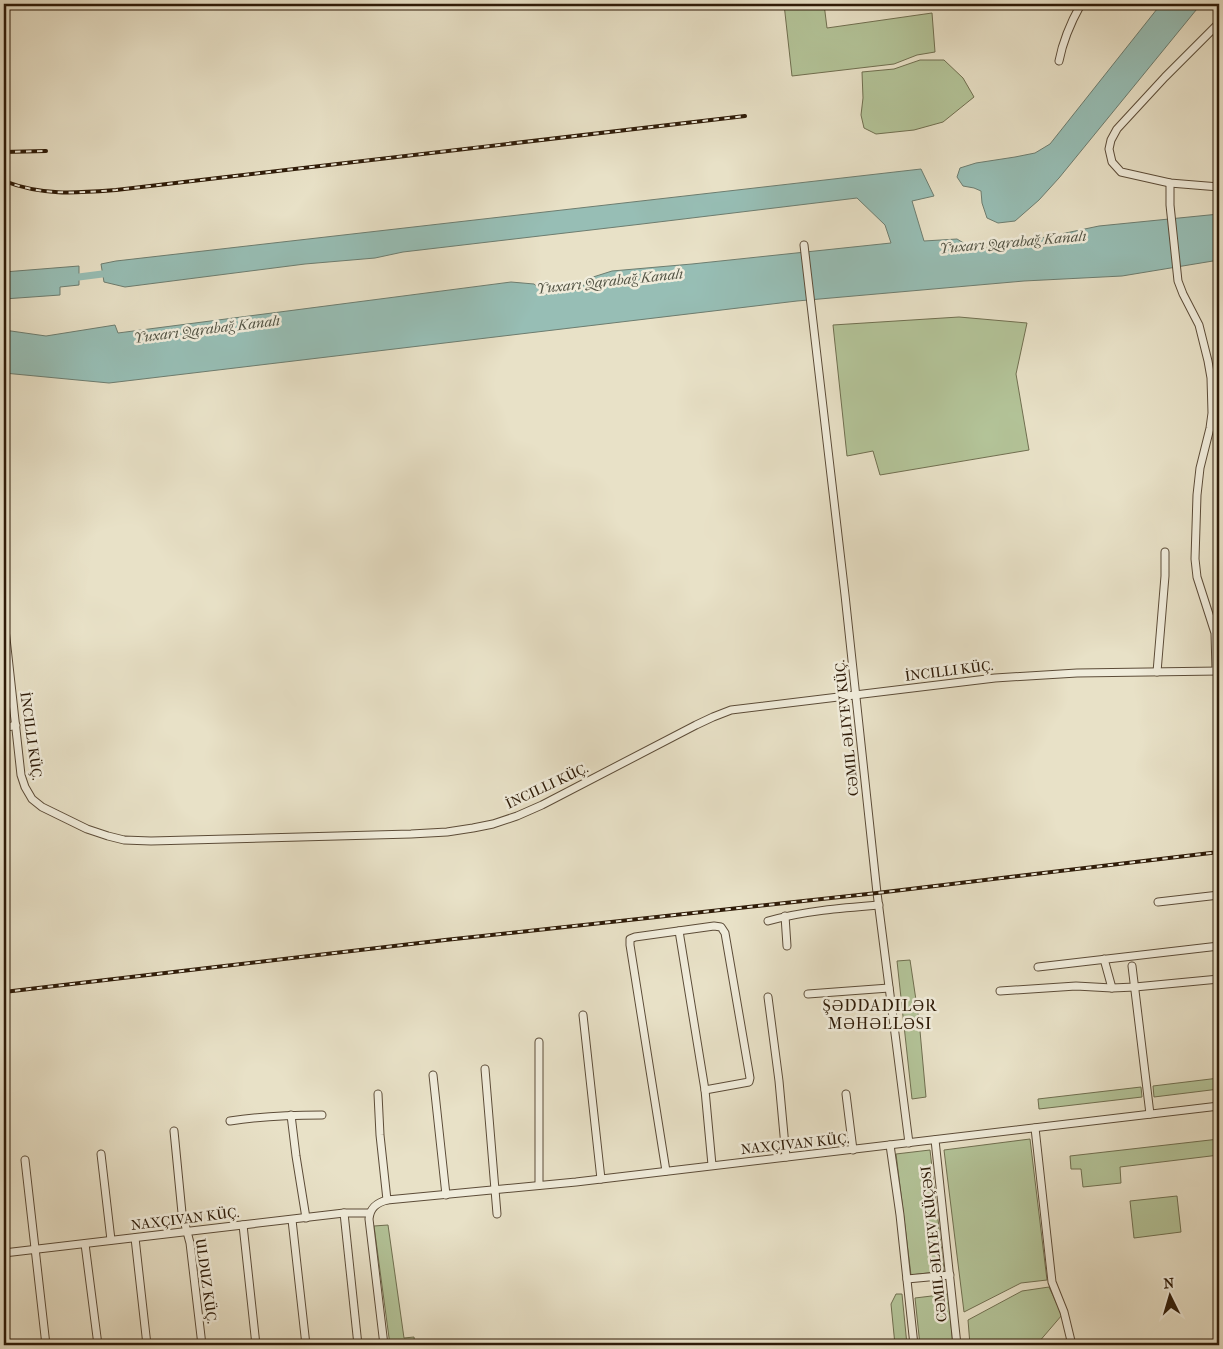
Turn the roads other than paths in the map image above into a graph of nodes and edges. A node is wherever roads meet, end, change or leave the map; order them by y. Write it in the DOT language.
graph roads {
  1 [pos="1081,4"];
  2 [pos="1219,23"];
  3 [pos="1059,61"];
  4 [pos="1170,183"];
  5 [pos="1219,186"];
  6 [pos="804,245"];
  7 [pos="1216,389"];
  8 [pos="1165,552"];
  9 [pos="4,620"];
  10 [pos="1217,631"];
  11 [pos="1217,671"];
  12 [pos="1157,672"];
  13 [pos="856,695"];
  14 [pos="16,725"];
  15 [pos="4,728"];
  16 [pos="1219,895"];
  17 [pos="1158,902"];
  18 [pos="879,904"];
  19 [pos="785,916"];
  20 [pos="768,921"];
  21 [pos="679,931"];
  22 [pos="787,946"];
  23 [pos="1219,946"];
  24 [pos="1104,959"];
  25 [pos="1132,966"];
  26 [pos="1038,967"];
  27 [pos="1219,979"];
  28 [pos="1134,987"];
  29 [pos="889,988"];
  30 [pos="1112,988"];
  31 [pos="1000,991"];
  32 [pos="808,994"];
  33 [pos="768,997"];
  34 [pos="583,1015"];
  35 [pos="539,1042"];
  36 [pos="485,1069"];
  37 [pos="433,1075"];
  38 [pos="705,1090"];
  39 [pos="378,1094"];
  40 [pos="846,1094"];
  41 [pos="1219,1106"];
  42 [pos="1150,1114"];
  43 [pos="291,1115"];
  44 [pos="322,1115"];
  45 [pos="230,1121"];
  46 [pos="1035,1128"];
  47 [pos="174,1131"];
  48 [pos="935,1140"];
  49 [pos="909,1143"];
  50 [pos="890,1145"];
  51 [pos="853,1150"];
  52 [pos="101,1154"];
  53 [pos="786,1157"];
  54 [pos="25,1160"];
  55 [pos="712,1166"];
  56 [pos="666,1171"];
  57 [pos="600,1179"];
  58 [pos="539,1185"];
  59 [pos="495,1190"];
  60 [pos="446,1195"];
  61 [pos="387,1200"];
  62 [pos="372,1210"];
  63 [pos="344,1213"];
  64 [pos="497,1214"];
  65 [pos="306,1218"];
  66 [pos="292,1220"];
  67 [pos="243,1225"];
  68 [pos="187,1232"];
  69 [pos="135,1238"];
  70 [pos="111,1240"];
  71 [pos="85,1244"];
  72 [pos="35,1250"];
  73 [pos="4,1253"];
  74 [pos="950,1275"];
  75 [pos="907,1279"];
  76 [pos="46,1345"];
  77 [pos="98,1345"];
  78 [pos="147,1345"];
  79 [pos="202,1345"];
  80 [pos="256,1345"];
  81 [pos="306,1345"];
  82 [pos="358,1345"];
  83 [pos="384,1345"];
  84 [pos="914,1345"];
  85 [pos="958,1345"];
  86 [pos="1072,1345"];
  1 -- 3 [label="street"];
  2 -- 4 [label="street"];
  4 -- 5 [label="street"];
  4 -- 7 [label="street"];
  6 -- 13 [label="street, CƏMIL ƏLIYEV KÜÇ."];
  7 -- 10 [label="street"];
  8 -- 12 [label="street"];
  9 -- 14 [label="street, İNCILLI KÜÇ."];
  10 -- 11 [label="street"];
  11 -- 12 [label="street, İNCILLI KÜÇ."];
  12 -- 13 [label="street, İNCILLI KÜÇ."];
  13 -- 14 [label="street, İNCILLI KÜÇ."];
  13 -- 18 [label="street, CƏMIL ƏLIYEV KÜÇ."];
  14 -- 15 [label="street"];
  16 -- 17 [label="street"];
  18 -- 19 [label="street"];
  18 -- 29 [label="street, CƏMIL ƏLIYEV KÜÇ."];
  19 -- 20 [label="street"];
  19 -- 22 [label="street"];
  21 -- 38 [label="street"];
  21 -- 38 [label="street"];
  21 -- 56 [label="street"];
  23 -- 24 [label="street"];
  24 -- 26 [label="street"];
  24 -- 30 [label="street"];
  25 -- 28 [label="street"];
  27 -- 28 [label="street"];
  28 -- 30 [label="street"];
  28 -- 42 [label="street"];
  29 -- 32 [label="street"];
  29 -- 49 [label="street, CƏMIL ƏLIYEV KÜÇ."];
  30 -- 31 [label="street"];
  33 -- 53 [label="street"];
  34 -- 57 [label="street"];
  35 -- 58 [label="street"];
  36 -- 59 [label="street"];
  37 -- 60 [label="street"];
  38 -- 55 [label="street"];
  39 -- 61 [label="street"];
  40 -- 51 [label="street"];
  41 -- 42 [label="street"];
  42 -- 46 [label="street"];
  43 -- 44 [label="street"];
  43 -- 45 [label="street"];
  43 -- 65 [label="street"];
  46 -- 48 [label="street"];
  46 -- 86 [label="street"];
  47 -- 68 [label="street, ULDUZ KÜÇ."];
  48 -- 49 [label="street"];
  48 -- 74 [label="street, CƏMIL ƏLIYEV KÜÇƏSI"];
  49 -- 50 [label="street"];
  50 -- 51 [label="street"];
  50 -- 75 [label="street"];
  51 -- 53 [label="street"];
  52 -- 70 [label="street"];
  53 -- 55 [label="street"];
  54 -- 72 [label="street"];
  55 -- 56 [label="street"];
  56 -- 57 [label="street"];
  57 -- 58 [label="street"];
  58 -- 59 [label="street"];
  59 -- 60 [label="street"];
  59 -- 64 [label="street"];
  60 -- 61 [label="street"];
  61 -- 62 [label="street"];
  62 -- 63 [label="street"];
  62 -- 83 [label="street"];
  63 -- 65 [label="street"];
  63 -- 82 [label="street"];
  65 -- 66 [label="street"];
  66 -- 67 [label="street"];
  66 -- 81 [label="street"];
  67 -- 68 [label="street"];
  67 -- 80 [label="street"];
  68 -- 69 [label="street"];
  68 -- 79 [label="street, ULDUZ KÜÇ."];
  69 -- 70 [label="street"];
  69 -- 78 [label="street"];
  70 -- 71 [label="street"];
  71 -- 72 [label="street"];
  71 -- 77 [label="street"];
  72 -- 73 [label="street"];
  72 -- 76 [label="street"];
  74 -- 75 [label="street"];
  74 -- 85 [label="street, CƏMIL ƏLIYEV KÜÇƏSI"];
  75 -- 84 [label="street"];
}
